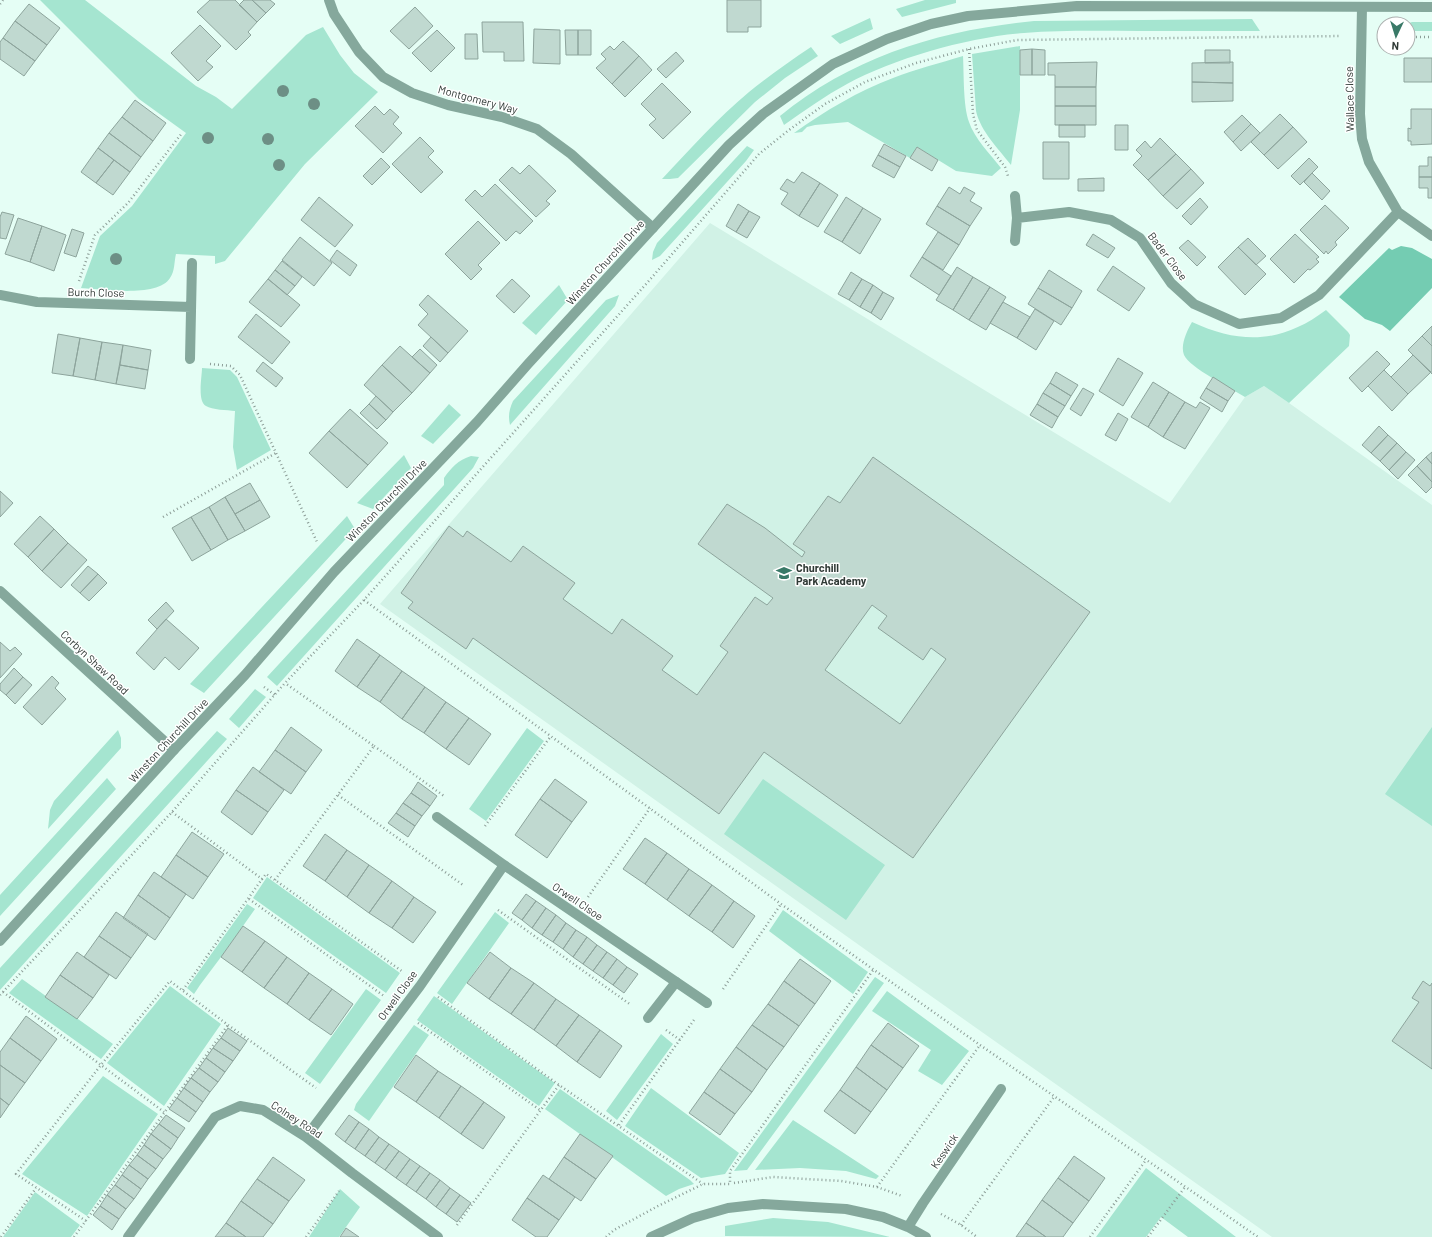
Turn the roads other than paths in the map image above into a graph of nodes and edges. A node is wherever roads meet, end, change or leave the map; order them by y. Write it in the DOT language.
graph roads {
  1 [pos="329,0"];
  2 [pos="1077,3"];
  3 [pos="1362,7"];
  4 [pos="1432,7"];
  5 [pos="1015,196"];
  6 [pos="1398,212"];
  7 [pos="1017,218"];
  8 [pos="653,228"];
  9 [pos="1432,236"];
  10 [pos="1015,241"];
  11 [pos="192,263"];
  12 [pos="0,295"];
  13 [pos="191,307"];
  14 [pos="190,359"];
  15 [pos="0,591"];
  16 [pos="174,750"];
  17 [pos="437,817"];
  18 [pos="504,864"];
  19 [pos="0,941"];
  20 [pos="676,982"];
  21 [pos="707,1003"];
  22 [pos="648,1018"];
  23 [pos="1001,1089"];
  24 [pos="306,1137"];
  25 [pos="908,1227"];
  26 [pos="128,1237"];
  27 [pos="438,1237"];
  28 [pos="651,1237"];
  29 [pos="926,1237"];
  1 -- 8 [label="street, Montgomery Way"];
  2 -- 3 [label="street, Winston Churchill Drive"];
  2 -- 8 [label="street, Winston Churchill Drive"];
  3 -- 4 [label="street, Winston Churchill Drive"];
  3 -- 6 [label="street, Wallace Close"];
  5 -- 7 [label="street"];
  6 -- 7 [label="street, Bader Close"];
  6 -- 9 [label="street, Wallace Close"];
  7 -- 10 [label="street"];
  8 -- 16 [label="street, Winston Churchill Drive"];
  11 -- 13 [label="street"];
  12 -- 13 [label="street, Burch Close"];
  13 -- 14 [label="street"];
  15 -- 16 [label="street, Corbyn Shaw Road"];
  16 -- 19 [label="street, Winston Churchill Drive"];
  17 -- 18 [label="street, Orwell Clsoe"];
  18 -- 20 [label="street, Orwell Clsoe"];
  18 -- 24 [label="street, Orwell Close"];
  20 -- 21 [label="street, Orwell Clsoe"];
  20 -- 22 [label="street"];
  23 -- 25 [label="street, Keswick"];
  24 -- 26 [label="street, Colney Road"];
  24 -- 27 [label="street, Colney Road"];
  25 -- 28 [label="street"];
  25 -- 29 [label="street"];
}
